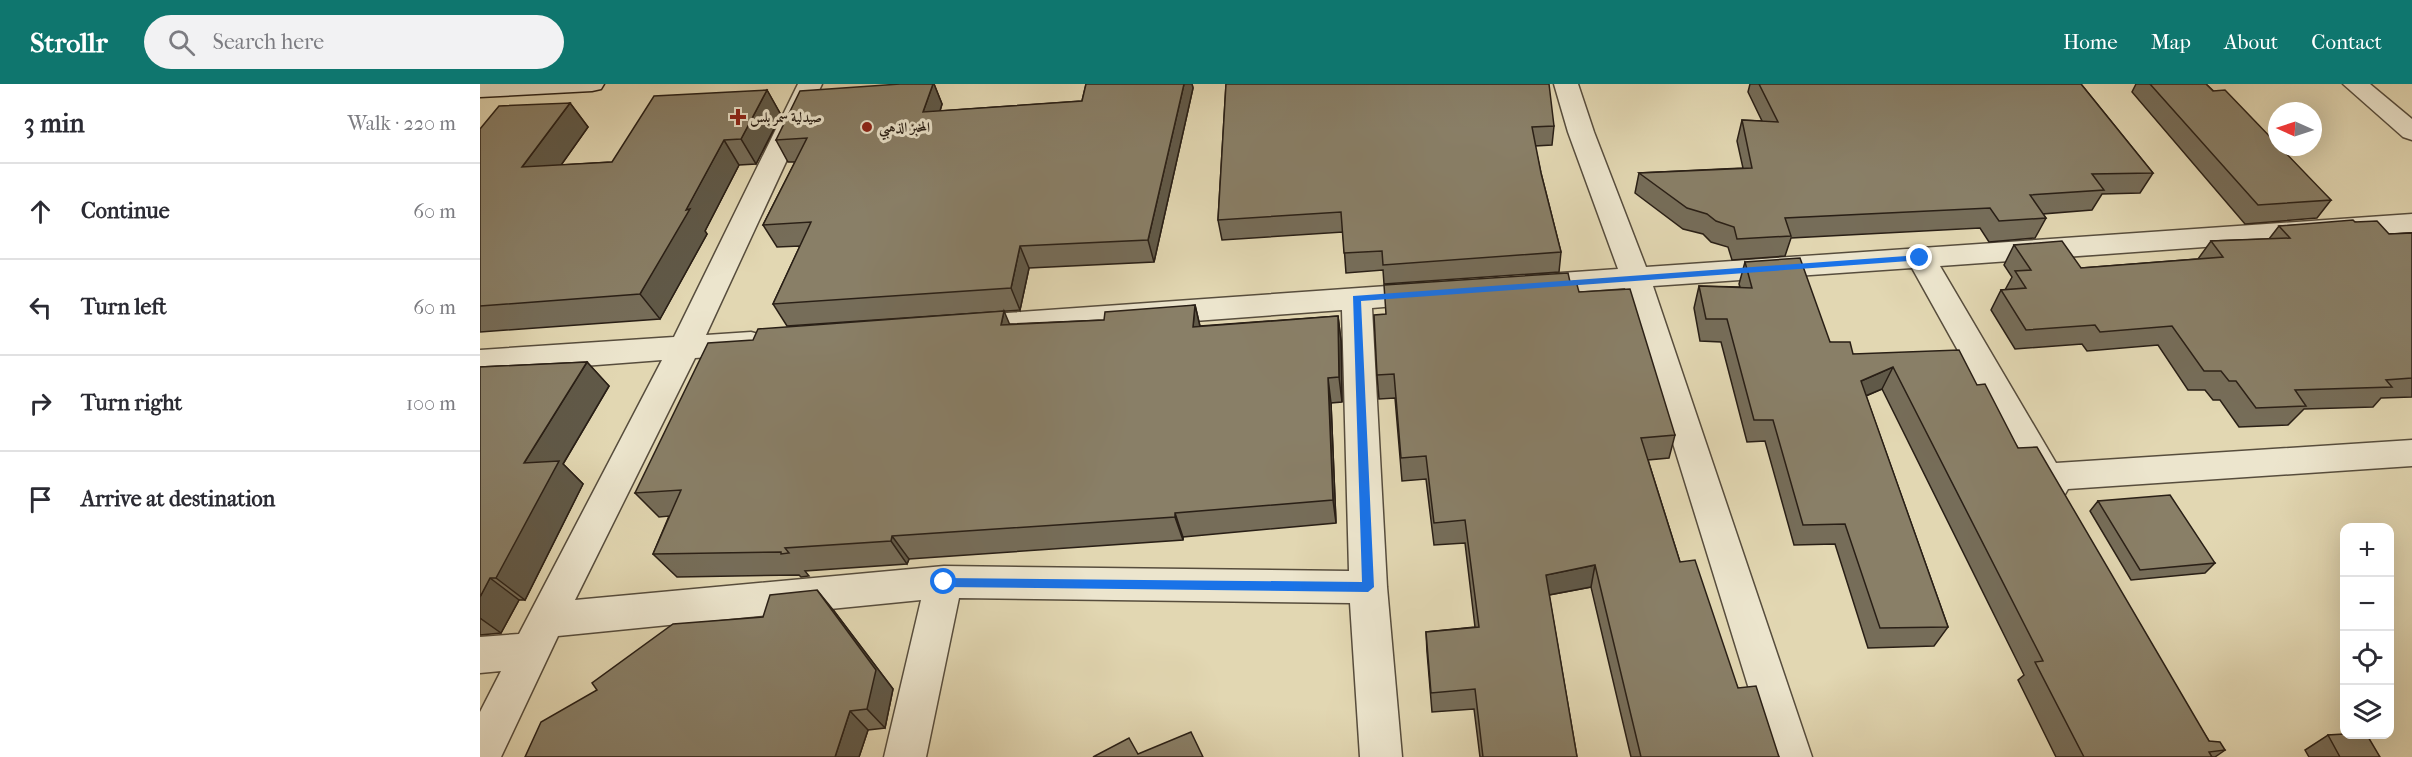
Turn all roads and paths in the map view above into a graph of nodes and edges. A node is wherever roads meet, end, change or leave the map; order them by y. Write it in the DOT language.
graph roads {
  1 [pos="592,84"];
  2 [pos="810,84"];
  3 [pos="1566,84"];
  4 [pos="2355,84"];
  5 [pos="480,90"];
  6 [pos="2412,132"];
  7 [pos="2412,223"];
  8 [pos="1920,258"];
  9 [pos="1636,278"];
  10 [pos="1508,287"];
  11 [pos="1462,290"];
  12 [pos="1357,298"];
  13 [pos="933,329"];
  14 [pos="780,340"];
  15 [pos="685,347"];
  16 [pos="480,362"];
  17 [pos="2412,453"];
  18 [pos="2046,477"];
  19 [pos="2070,517"];
  20 [pos="944,582"];
  21 [pos="1368,587"];
  22 [pos="538,636"];
  23 [pos="480,655"];
  24 [pos="480,756"];
  25 [pos="905,757"];
  26 [pos="1381,757"];
  27 [pos="1791,757"];
  1 -- 5 [label="street"];
  2 -- 15 [label="street"];
  3 -- 9 [label="street"];
  4 -- 6 [label="street"];
  7 -- 8 [label="street"];
  8 -- 9 [label="street"];
  8 -- 18 [label="street"];
  9 -- 10 [label="street"];
  9 -- 27 [label="street"];
  11 -- 12 [label="street"];
  12 -- 13 [label="street"];
  12 -- 21 [label="street"];
  14 -- 15 [label="street"];
  15 -- 16 [label="street"];
  15 -- 22 [label="street"];
  17 -- 18 [label="street"];
  18 -- 19 [label="street"];
  20 -- 21 [label="street"];
  20 -- 22 [label="street"];
  20 -- 25 [label="street"];
  21 -- 26 [label="street"];
  22 -- 23 [label="street"];
  22 -- 24 [label="street"];
}
